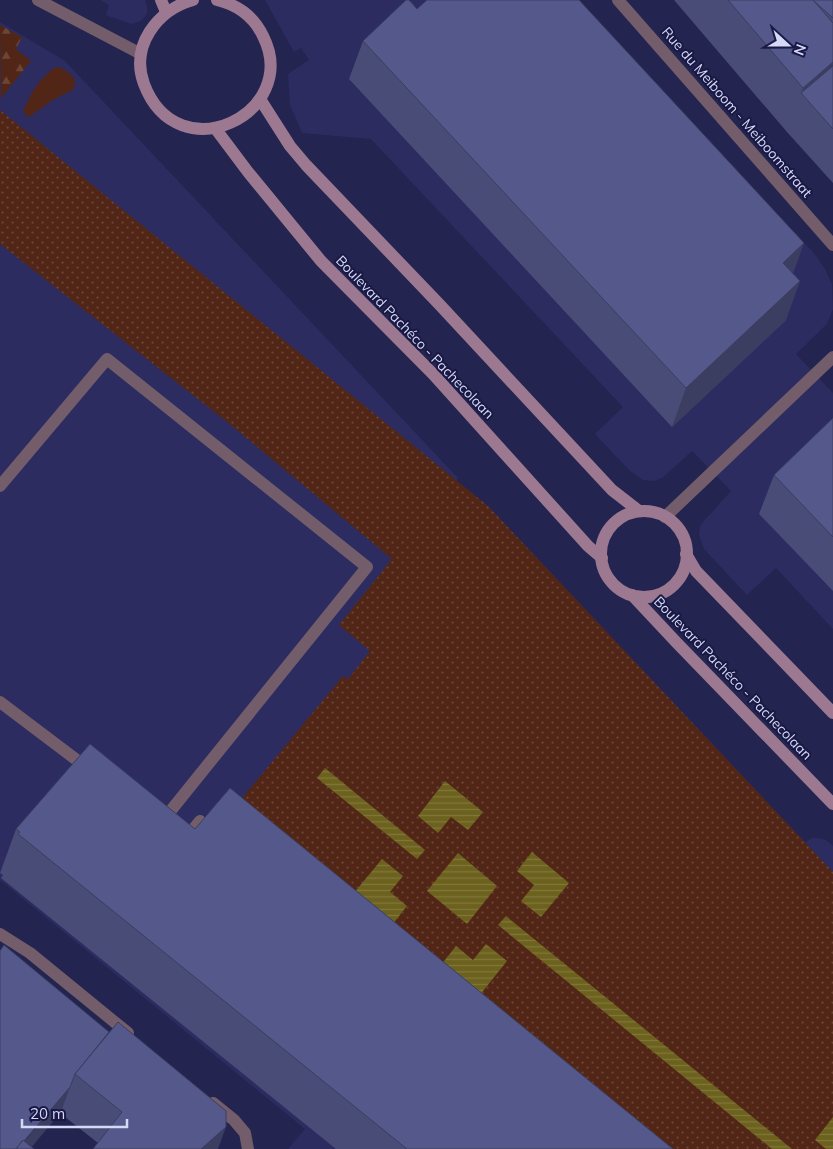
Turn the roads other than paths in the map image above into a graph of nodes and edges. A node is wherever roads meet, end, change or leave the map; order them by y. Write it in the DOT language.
graph roads {
  1 [pos="38,0"];
  2 [pos="193,0"];
  3 [pos="618,0"];
  4 [pos="224,1"];
  5 [pos="163,6"];
  6 [pos="141,54"];
  7 [pos="260,98"];
  8 [pos="215,128"];
  9 [pos="833,245"];
  10 [pos="833,357"];
  11 [pos="0,486"];
  12 [pos="639,511"];
  13 [pos="665,517"];
  14 [pos="686,554"];
  15 [pos="602,558"];
  16 [pos="632,595"];
  17 [pos="2,709"];
  18 [pos="833,713"];
  19 [pos="99,778"];
  20 [pos="833,804"];
  21 [pos="200,821"];
  22 [pos="0,934"];
  23 [pos="136,1040"];
  24 [pos="204,1096"];
  25 [pos="248,1149"];
  1 -- 6 [label="street"];
  2 -- 5 [label="street"];
  3 -- 9 [label="street, Rue du Meiboom - Meiboomstraat"];
  4 -- 7 [label="street"];
  5 -- 6 [label="street"];
  6 -- 8 [label="street"];
  7 -- 8 [label="street"];
  7 -- 12 [label="street"];
  8 -- 15 [label="street, Boulevard Pachéco - Pachecolaan"];
  10 -- 13 [label="street"];
  11 -- 21 [label="street"];
  12 -- 13 [label="street"];
  12 -- 15 [label="street"];
  13 -- 14 [label="street"];
  14 -- 16 [label="street"];
  14 -- 18 [label="street"];
  15 -- 16 [label="street"];
  16 -- 20 [label="street, Boulevard Pachéco - Pachecolaan"];
  17 -- 19 [label="street"];
  22 -- 23 [label="street"];
  24 -- 25 [label="street"];
}
